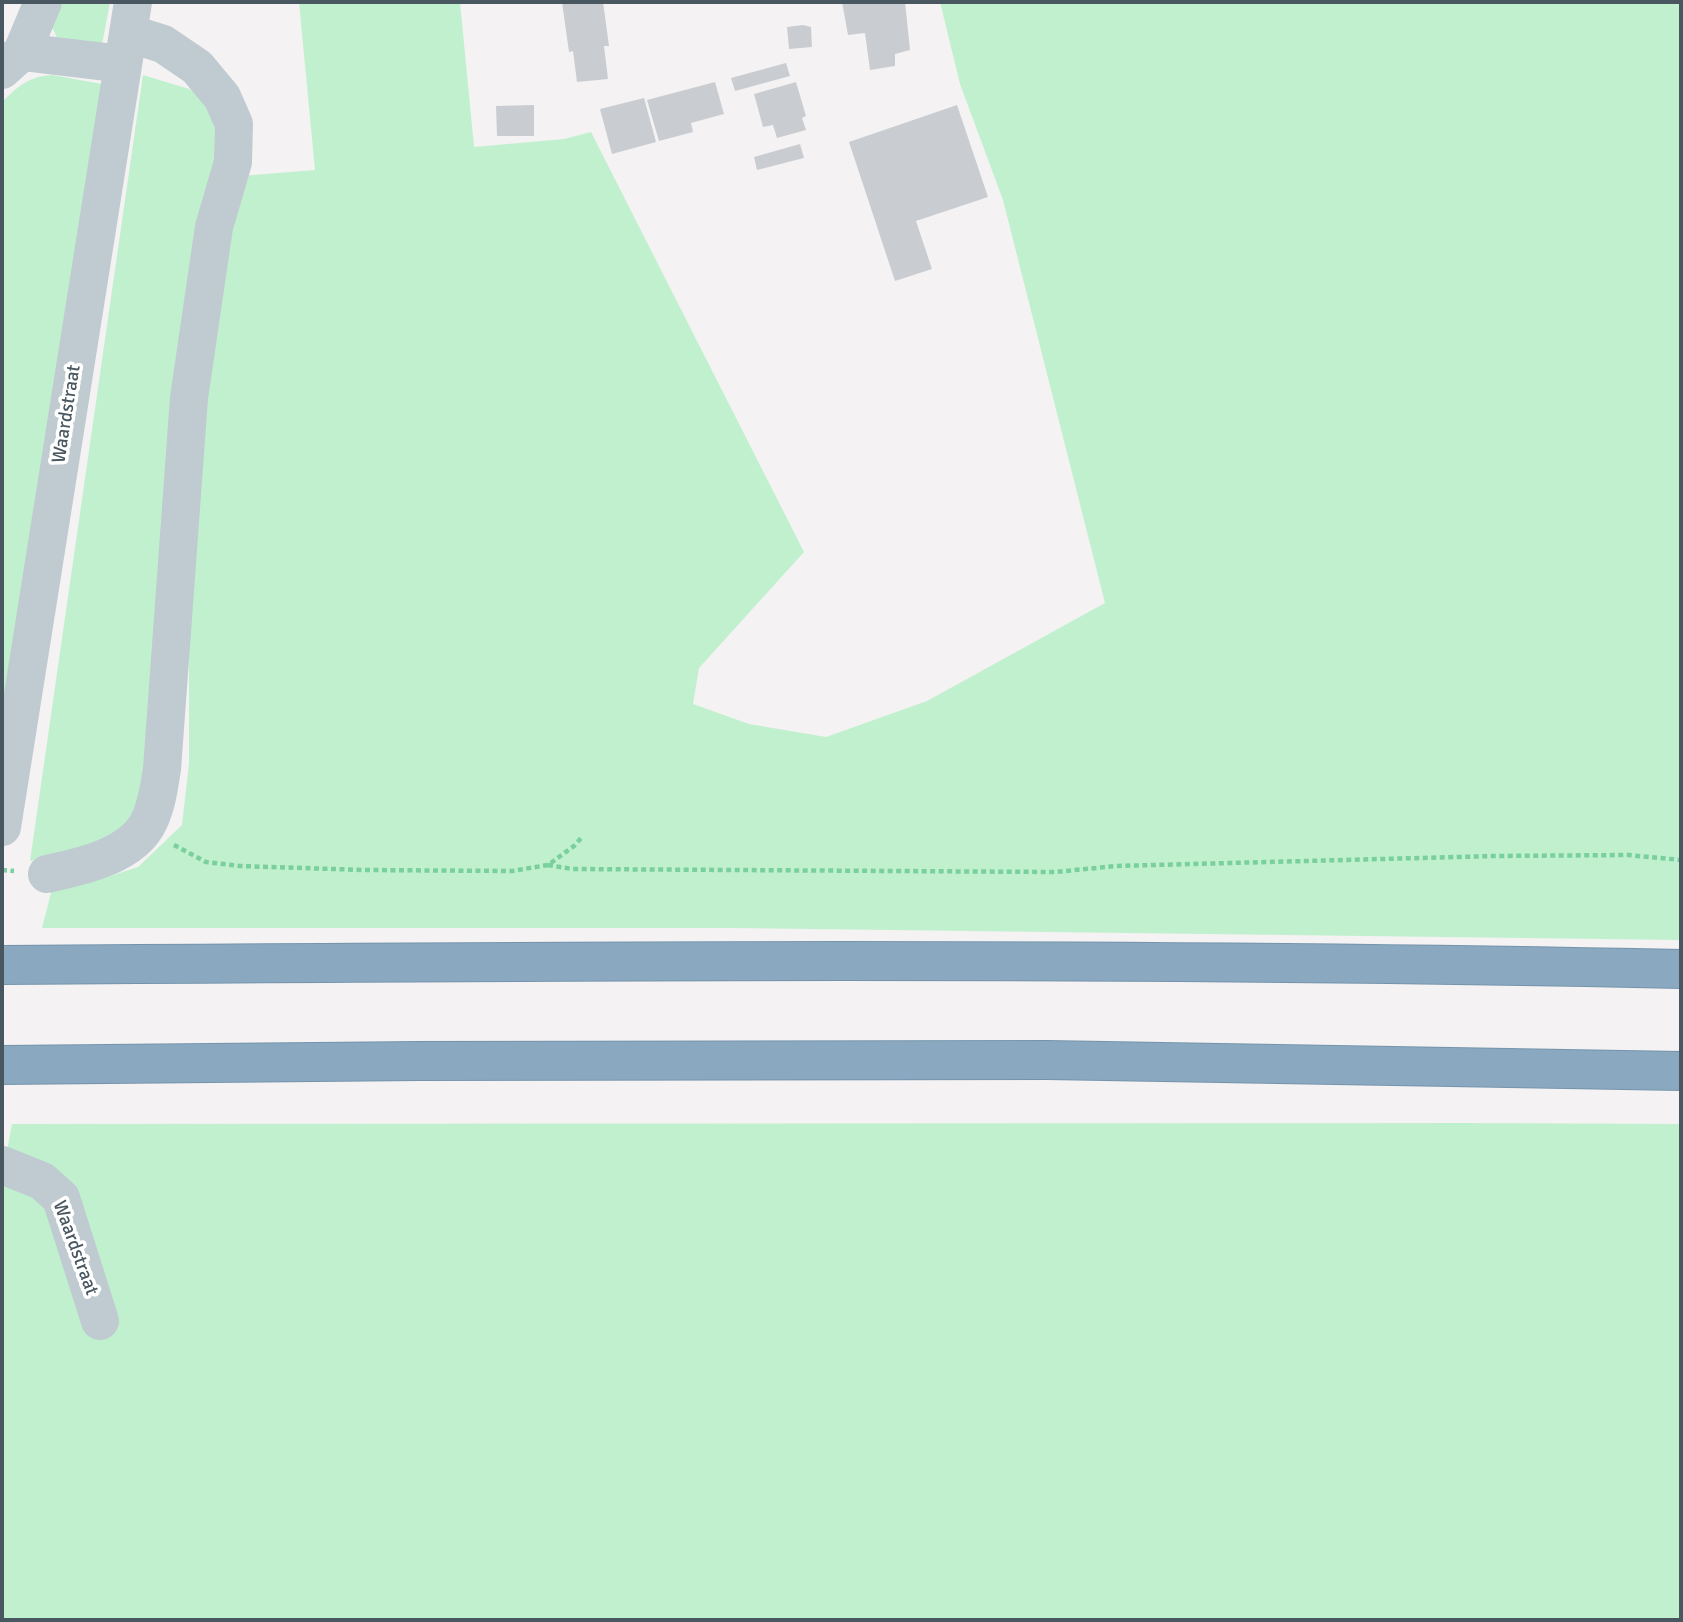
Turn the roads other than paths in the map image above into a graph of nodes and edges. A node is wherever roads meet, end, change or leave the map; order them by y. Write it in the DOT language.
graph roads {
  1 [pos="43,2"];
  2 [pos="128,33"];
  3 [pos="12,61"];
  4 [pos="4,811"];
  5 [pos="47,874"];
  6 [pos="2,965"];
  7 [pos="1681,969"];
  8 [pos="2,1065"];
  9 [pos="1681,1070"];
  10 [pos="2,1165"];
  11 [pos="100,1321"];
  1 -- 3 [label="street"];
  2 -- 3 [label="street"];
  2 -- 4 [label="street, Waardstraat"];
  2 -- 5 [label="street"];
  6 -- 7 [label="highway"];
  8 -- 9 [label="highway"];
  10 -- 11 [label="street, Waardstraat"];
}
